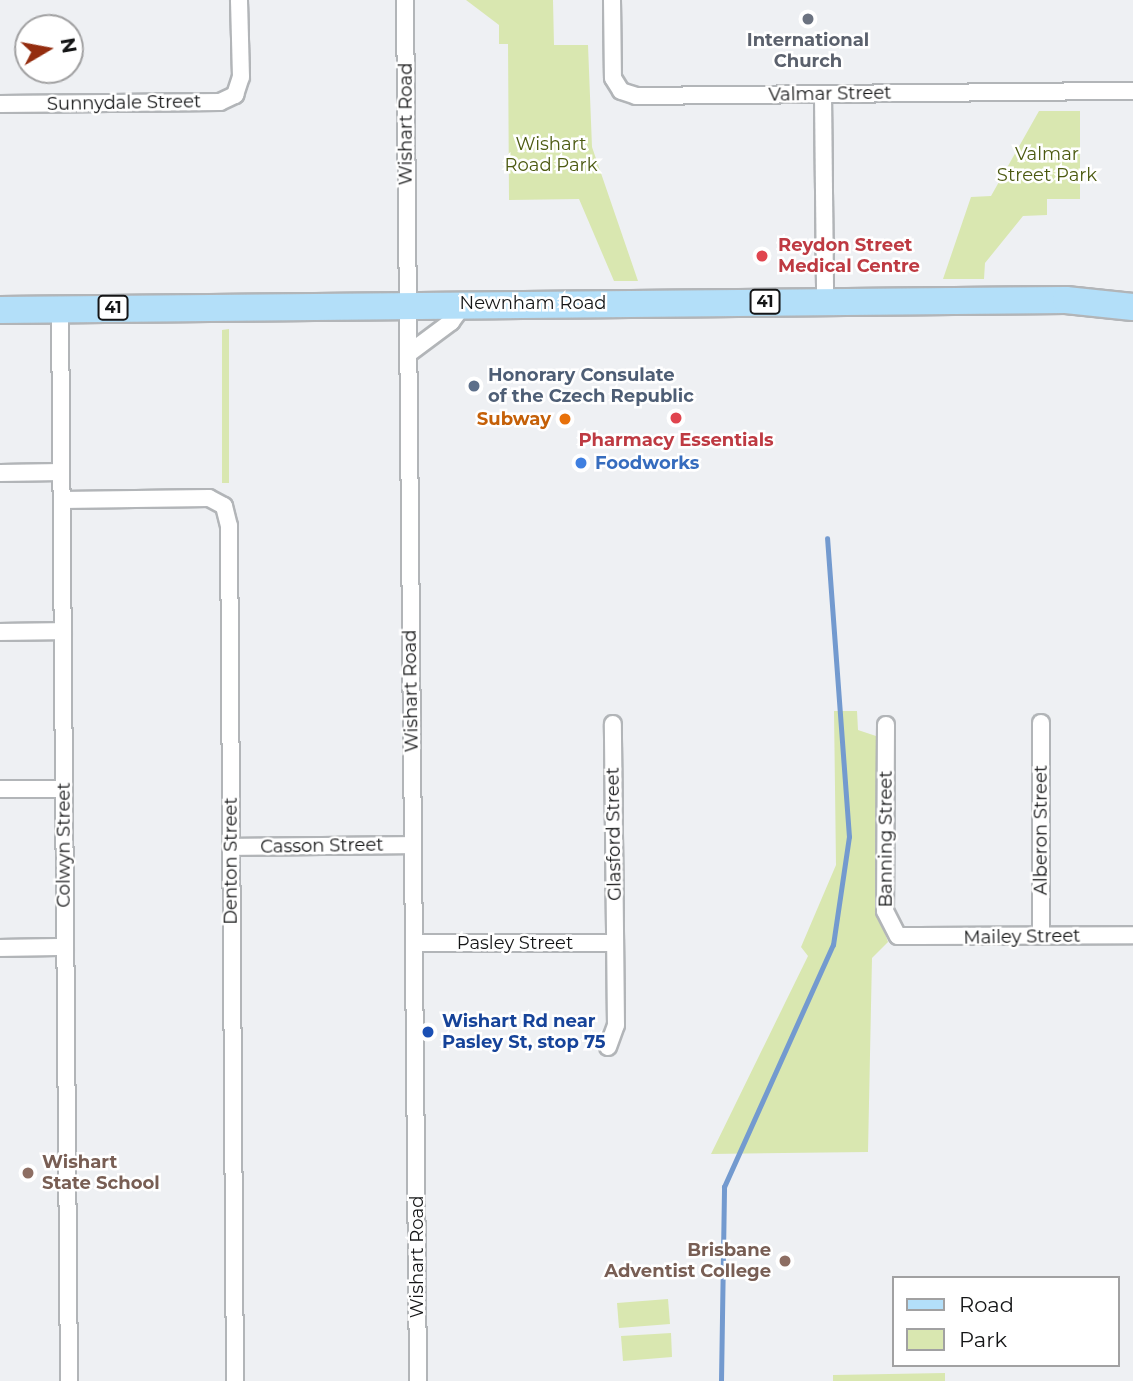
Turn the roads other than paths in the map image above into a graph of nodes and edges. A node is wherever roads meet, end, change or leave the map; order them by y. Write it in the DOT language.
graph roads {
  1 [pos="239,0"];
  2 [pos="405,0"];
  3 [pos="612,0"];
  4 [pos="1133,91"];
  5 [pos="823,94"];
  6 [pos="0,104"];
  7 [pos="1133,290"];
  8 [pos="1066,300"];
  9 [pos="825,302"];
  10 [pos="408,304"];
  11 [pos="464,304"];
  12 [pos="1133,307"];
  13 [pos="60,309"];
  14 [pos="0,310"];
  15 [pos="408,354"];
  16 [pos="61,472"];
  17 [pos="0,473"];
  18 [pos="62,500"];
  19 [pos="63,631"];
  20 [pos="0,632"];
  21 [pos="1041,723"];
  22 [pos="613,724"];
  23 [pos="886,725"];
  24 [pos="0,789"];
  25 [pos="64,789"];
  26 [pos="413,845"];
  27 [pos="231,847"];
  28 [pos="1133,935"];
  29 [pos="1041,936"];
  30 [pos="912,939"];
  31 [pos="414,943"];
  32 [pos="615,943"];
  33 [pos="65,947"];
  34 [pos="0,948"];
  35 [pos="608,1047"];
  36 [pos="69,1381"];
  37 [pos="235,1381"];
  38 [pos="418,1381"];
  1 -- 6 [label="street, Sunnydale Street"];
  2 -- 10 [label="street, Wishart Road"];
  3 -- 5 [label="street, Valmar Street"];
  4 -- 5 [label="street, Valmar Street"];
  5 -- 9 [label="street"];
  7 -- 8 [label="main road, Newnham Road / 41"];
  8 -- 9 [label="main road, Newnham Road / 41"];
  8 -- 12 [label="main road, Newnham Road / 41"];
  9 -- 11 [label="main road, Newnham Road / 41"];
  10 -- 11 [label="main road, Newnham Road / 41"];
  10 -- 13 [label="main road, Newnham Road / 41"];
  10 -- 15 [label="street, Wishart Road"];
  11 -- 15 [label="street"];
  13 -- 14 [label="main road, Newnham Road / 41"];
  13 -- 16 [label="street, Colwyn Street"];
  15 -- 26 [label="street, Wishart Road"];
  16 -- 17 [label="street"];
  16 -- 18 [label="street, Colwyn Street"];
  18 -- 19 [label="street, Colwyn Street"];
  18 -- 27 [label="street, Denton Street"];
  19 -- 20 [label="street"];
  19 -- 25 [label="street, Colwyn Street"];
  21 -- 29 [label="street, Alberon Street"];
  22 -- 32 [label="street, Glasford Street"];
  23 -- 30 [label="street, Banning Street"];
  24 -- 25 [label="street"];
  25 -- 33 [label="street, Colwyn Street"];
  26 -- 27 [label="street, Casson Street"];
  26 -- 31 [label="street, Wishart Road"];
  27 -- 37 [label="street, Denton Street"];
  28 -- 29 [label="street, Mailey Street"];
  29 -- 30 [label="street, Mailey Street"];
  31 -- 32 [label="street, Pasley Street"];
  31 -- 38 [label="street, Wishart Road"];
  32 -- 35 [label="street, Glasford Street"];
  33 -- 34 [label="street"];
  33 -- 36 [label="street, Colwyn Street"];
}
